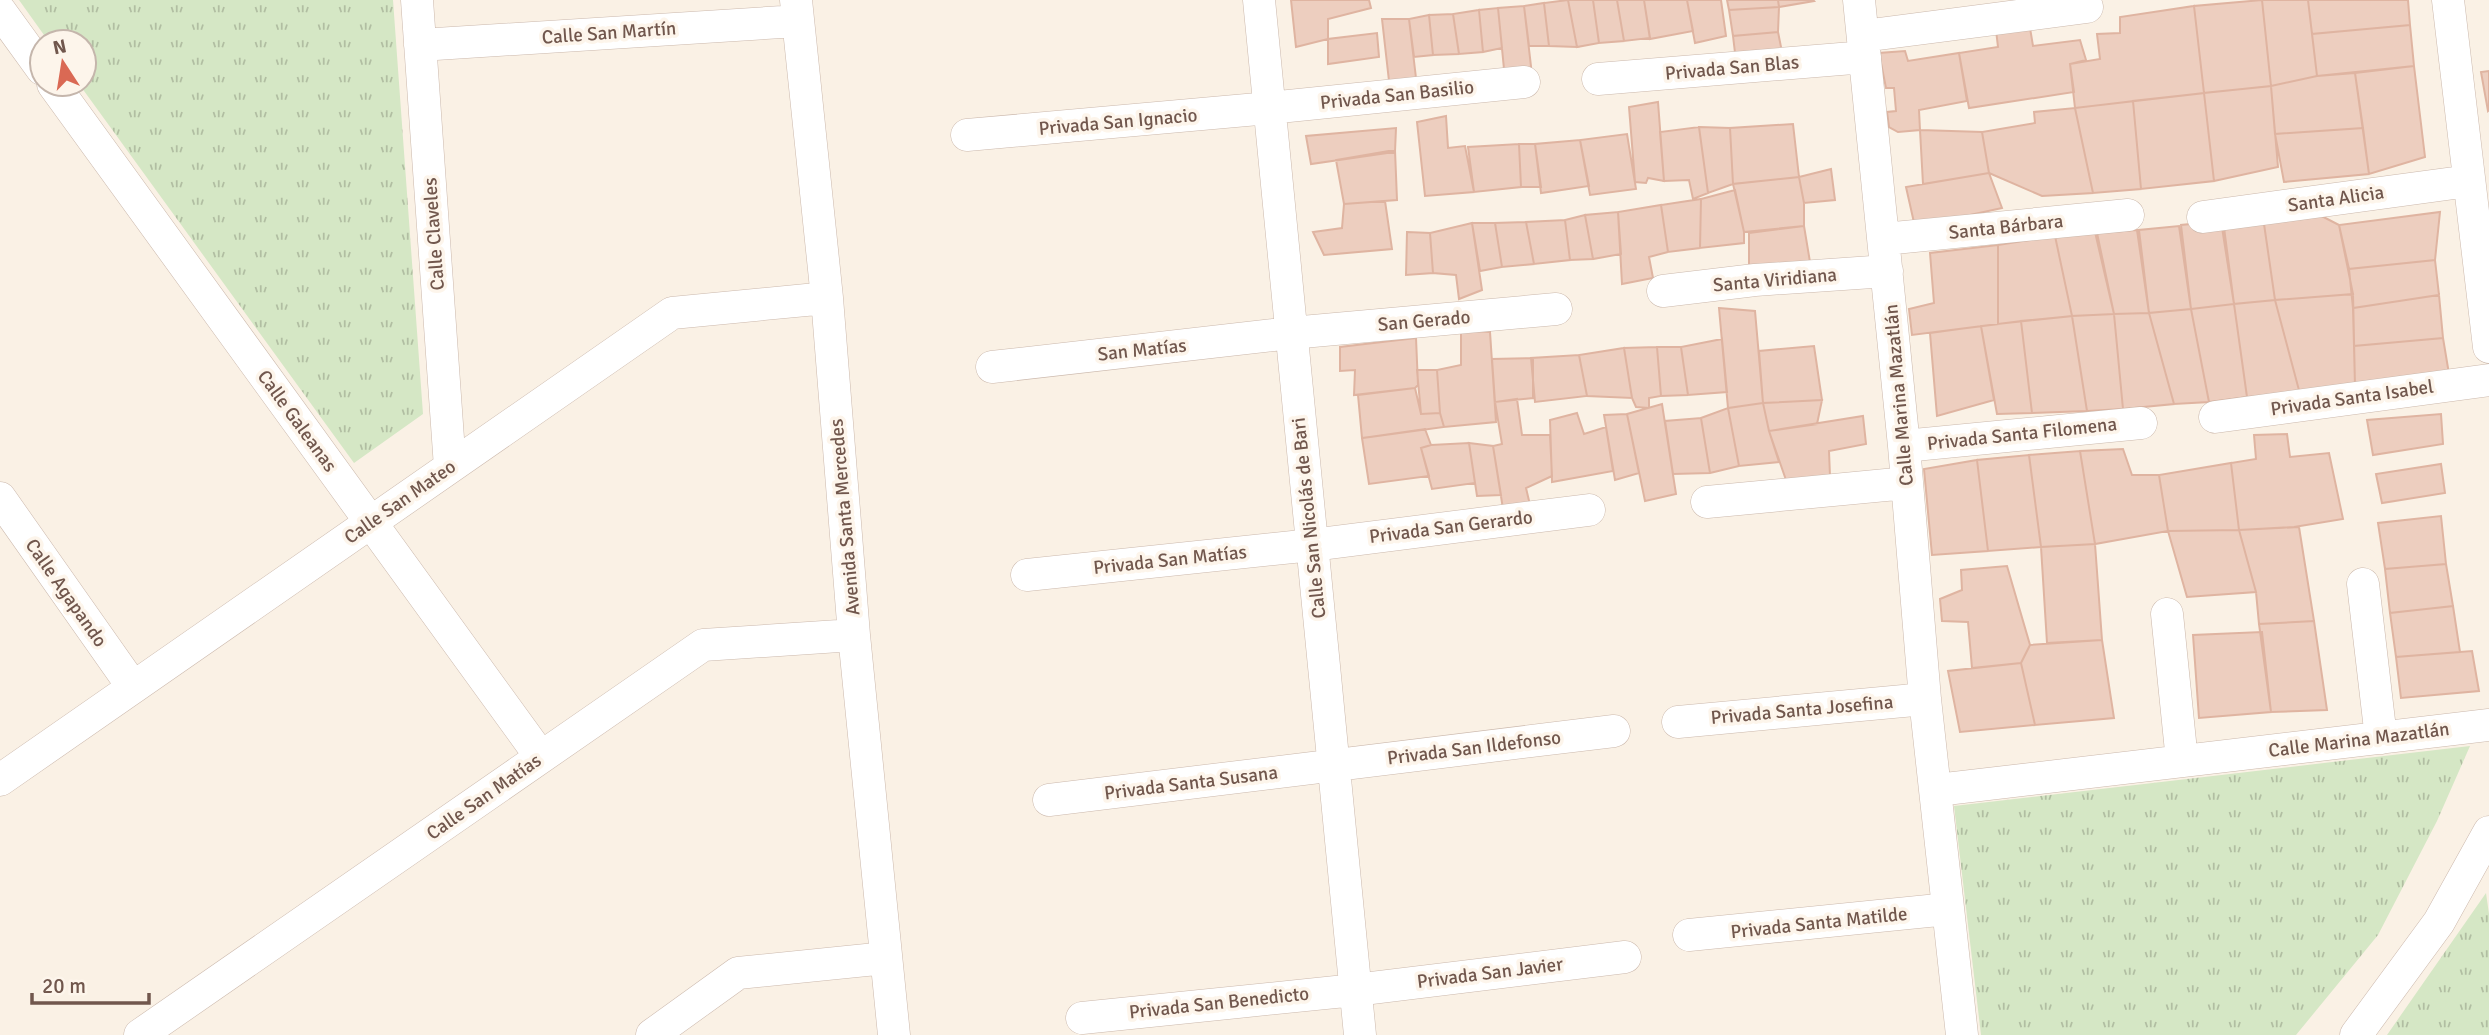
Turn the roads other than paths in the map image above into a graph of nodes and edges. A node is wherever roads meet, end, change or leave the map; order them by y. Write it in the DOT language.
graph roads {
  1 [pos="417,0"];
  2 [pos="1259,0"];
  3 [pos="1859,0"];
  4 [pos="2448,0"];
  5 [pos="2087,7"];
  6 [pos="797,10"];
  7 [pos="0,11"];
  8 [pos="420,45"];
  9 [pos="1864,47"];
  10 [pos="28,50"];
  11 [pos="1598,79"];
  12 [pos="1524,82"];
  13 [pos="63,98"];
  14 [pos="1269,108"];
  15 [pos="967,135"];
  16 [pos="2469,181"];
  17 [pos="2129,215"];
  18 [pos="2203,217"];
  19 [pos="1884,239"];
  20 [pos="1887,271"];
  21 [pos="1663,291"];
  22 [pos="827,298"];
  23 [pos="1556,309"];
  24 [pos="1291,333"];
  25 [pos="2489,347"];
  26 [pos="992,367"];
  27 [pos="2489,380"];
  28 [pos="2215,416"];
  29 [pos="2141,422"];
  30 [pos="1904,446"];
  31 [pos="450,467"];
  32 [pos="1907,484"];
  33 [pos="0,498"];
  34 [pos="1707,502"];
  35 [pos="1589,510"];
  36 [pos="371,522"];
  37 [pos="1312,545"];
  38 [pos="1027,575"];
  39 [pos="2363,584"];
  40 [pos="2167,614"];
  41 [pos="855,635"];
  42 [pos="133,687"];
  43 [pos="1925,698"];
  44 [pos="1678,722"];
  45 [pos="2489,725"];
  46 [pos="1614,731"];
  47 [pos="2381,737"];
  48 [pos="541,757"];
  49 [pos="2182,761"];
  50 [pos="1333,765"];
  51 [pos="0,779"];
  52 [pos="1937,790"];
  53 [pos="1049,800"];
  54 [pos="2489,832"];
  55 [pos="1948,909"];
  56 [pos="1689,935"];
  57 [pos="1625,957"];
  58 [pos="886,958"];
  59 [pos="1355,990"];
  60 [pos="1082,1017"];
  61 [pos="140,1035"];
  62 [pos="652,1035"];
  63 [pos="894,1035"];
  64 [pos="1360,1035"];
  65 [pos="1962,1035"];
  66 [pos="2356,1035"];
  1 -- 8 [label="street, Calle Claveles"];
  2 -- 14 [label="street, Calle San Nicolás de Bari"];
  3 -- 9 [label="street, Calle Marina Mazatlán"];
  4 -- 16 [label="street"];
  5 -- 9 [label="street, Privada San Blas"];
  6 -- 8 [label="street, Calle San Martín"];
  6 -- 22 [label="street, Avenida Santa Mercedes"];
  7 -- 10 [label="street"];
  8 -- 31 [label="street, Calle Claveles"];
  9 -- 11 [label="street, Privada San Blas"];
  9 -- 19 [label="street, Calle Marina Mazatlán"];
  12 -- 14 [label="street, Privada San Basilio"];
  13 -- 36 [label="street, Calle Galeanas"];
  14 -- 15 [label="street, Privada San Ignacio"];
  14 -- 24 [label="street, Calle San Nicolás de Bari"];
  16 -- 18 [label="street, Santa Alicia"];
  16 -- 25 [label="street"];
  17 -- 19 [label="street, Santa Bárbara"];
  19 -- 20 [label="street, Calle Marina Mazatlán"];
  20 -- 21 [label="street, Santa Viridiana"];
  20 -- 30 [label="street, Calle Marina Mazatlán"];
  22 -- 31 [label="street, Calle San Mateo"];
  22 -- 41 [label="street, Avenida Santa Mercedes"];
  23 -- 24 [label="street, San Gerado"];
  24 -- 26 [label="street, San Matías"];
  24 -- 37 [label="street, Calle San Nicolás de Bari"];
  27 -- 28 [label="street, Privada Santa Isabel"];
  29 -- 30 [label="street, Privada Santa Filomena"];
  30 -- 32 [label="street, Calle Marina Mazatlán"];
  31 -- 36 [label="street, Calle San Mateo"];
  32 -- 34 [label="street"];
  32 -- 43 [label="street, Calle Marina Mazatlán"];
  33 -- 42 [label="street, Calle Agapando"];
  35 -- 37 [label="street, Privada San Gerardo"];
  36 -- 42 [label="street, Calle San Mateo"];
  36 -- 48 [label="street, Calle Galeanas"];
  37 -- 38 [label="street, Privada San Matías"];
  37 -- 50 [label="street, Calle San Nicolás de Bari"];
  39 -- 47 [label="street"];
  40 -- 49 [label="street"];
  41 -- 48 [label="street, Calle San Matías"];
  41 -- 58 [label="street, Avenida Santa Mercedes"];
  42 -- 51 [label="street, Calle San Mateo"];
  43 -- 44 [label="street, Privada Santa Josefina"];
  43 -- 52 [label="street, Calle Marina Mazatlán"];
  45 -- 47 [label="street, Calle Marina Mazatlán"];
  46 -- 50 [label="street, Privada San Ildefonso"];
  47 -- 49 [label="street, Calle Marina Mazatlán"];
  48 -- 61 [label="street, Calle San Matías"];
  49 -- 52 [label="street, Calle Marina Mazatlán"];
  50 -- 53 [label="street, Privada Santa Susana"];
  50 -- 59 [label="street, Calle San Nicolás de Bari"];
  52 -- 55 [label="street, Calle Marina Mazatlán"];
  54 -- 66 [label="street"];
  55 -- 56 [label="street, Privada Santa Matilde"];
  55 -- 65 [label="street, Calle Marina Mazatlán"];
  57 -- 59 [label="street, Privada San Javier"];
  58 -- 62 [label="street"];
  58 -- 63 [label="street, Avenida Santa Mercedes"];
  59 -- 60 [label="street, Privada San Benedicto"];
  59 -- 64 [label="street, Calle San Nicolás de Bari"];
}
